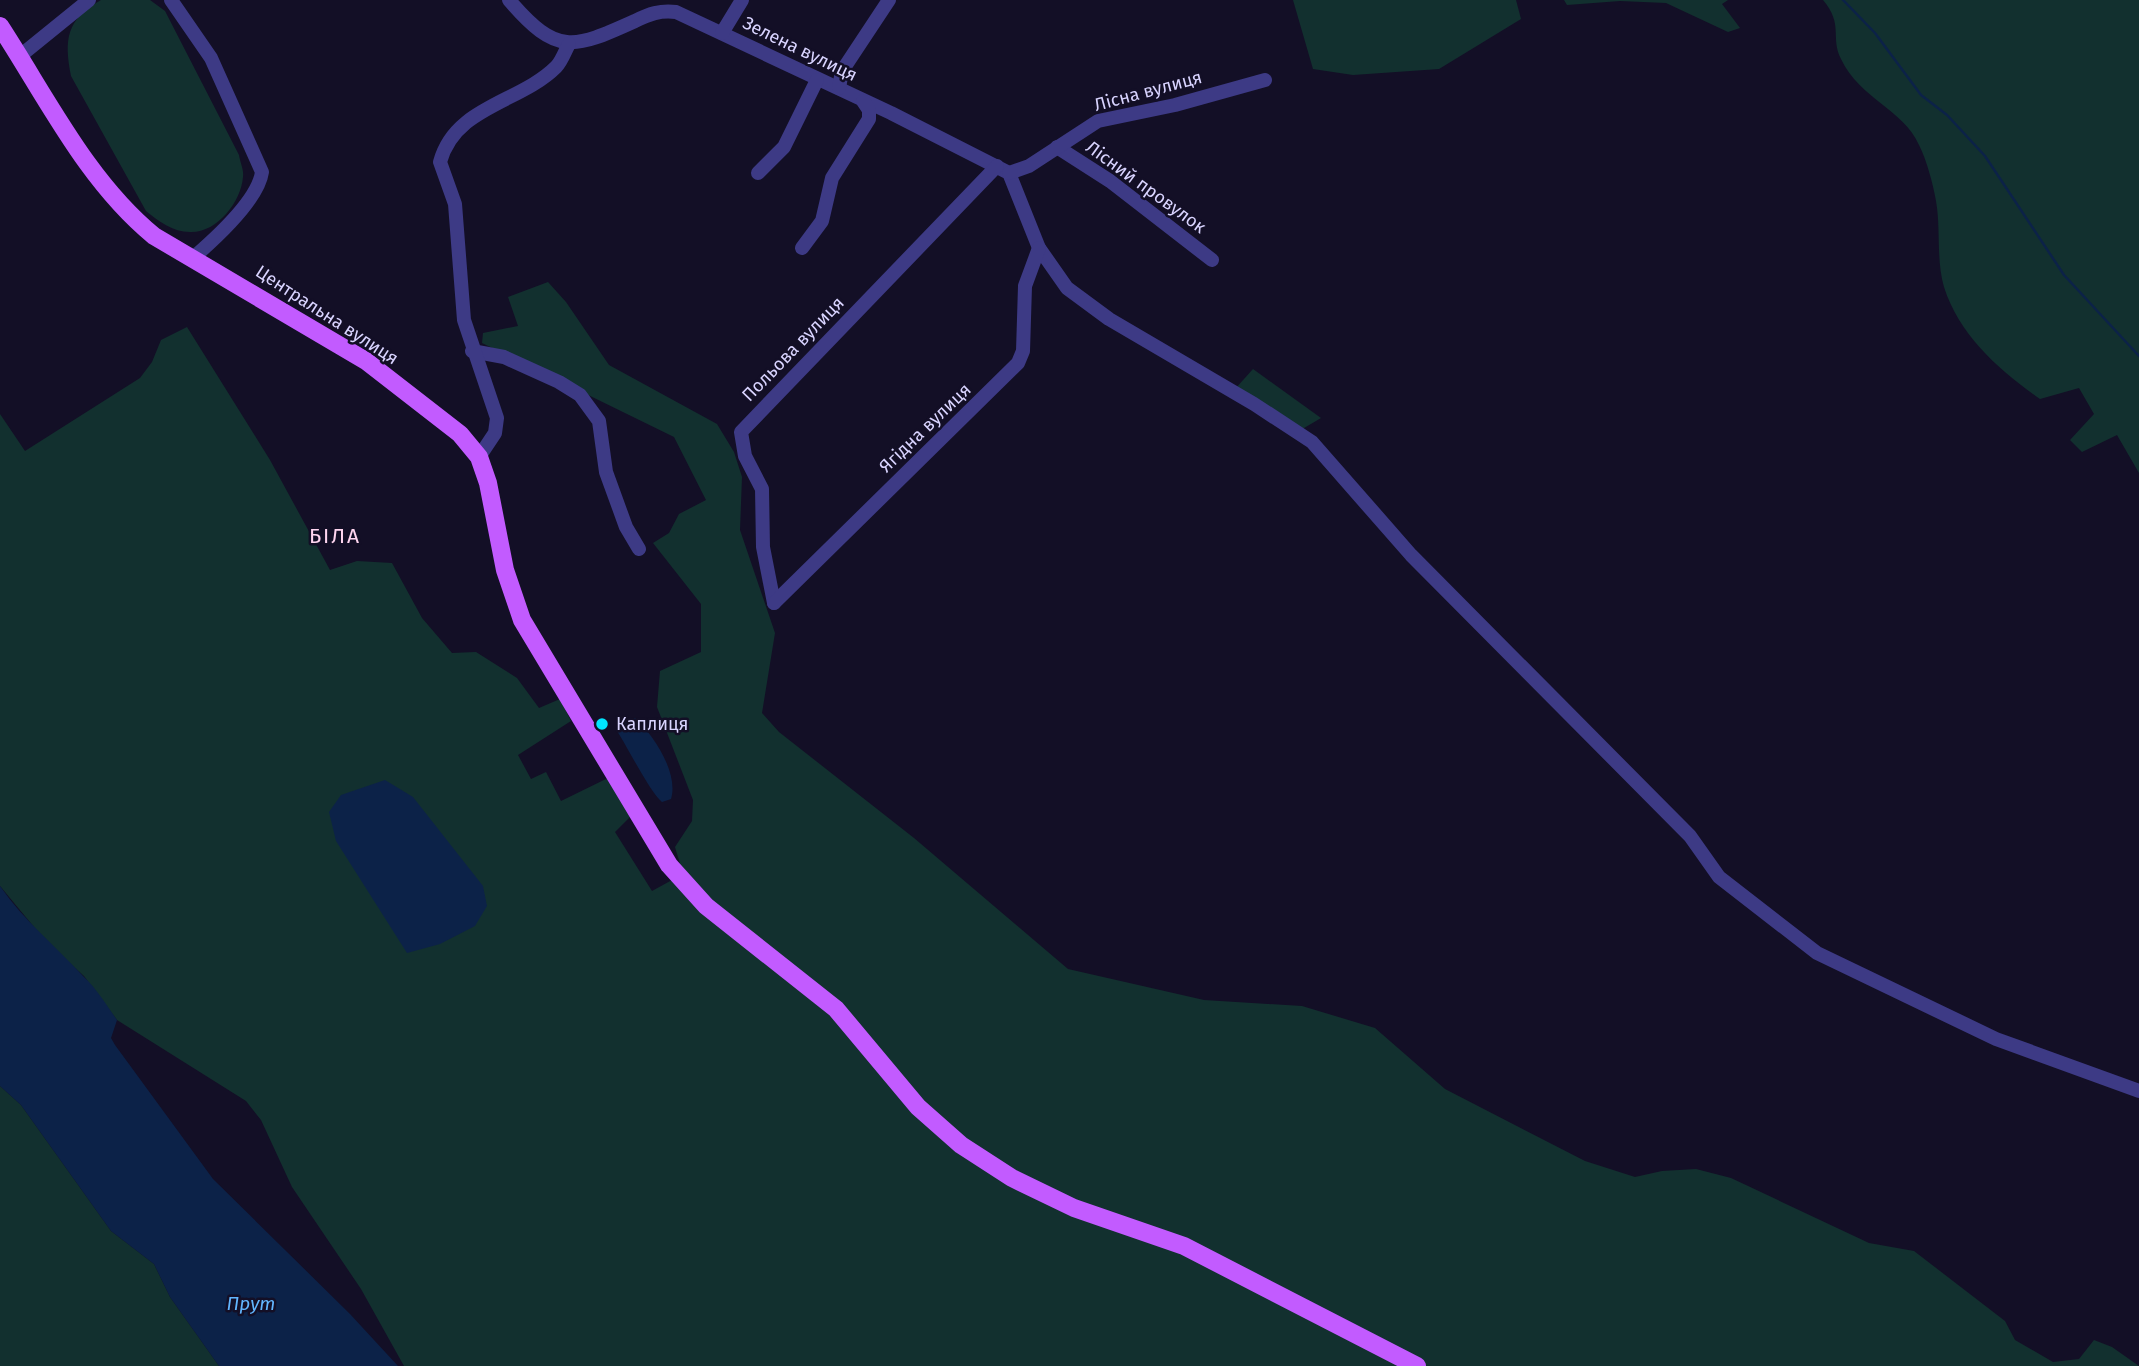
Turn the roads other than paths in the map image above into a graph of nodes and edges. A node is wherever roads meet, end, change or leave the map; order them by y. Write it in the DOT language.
graph roads {
  1 [pos="89,0"];
  2 [pos="171,0"];
  3 [pos="509,0"];
  4 [pos="742,0"];
  5 [pos="889,0"];
  6 [pos="0,26"];
  7 [pos="722,33"];
  8 [pos="569,44"];
  9 [pos="20,56"];
  10 [pos="817,80"];
  11 [pos="1265,80"];
  12 [pos="839,89"];
  13 [pos="863,101"];
  14 [pos="1057,147"];
  15 [pos="1003,170"];
  16 [pos="758,173"];
  17 [pos="802,248"];
  18 [pos="1039,248"];
  19 [pos="194,257"];
  20 [pos="1212,260"];
  21 [pos="472,351"];
  22 [pos="479,457"];
  23 [pos="639,549"];
  24 [pos="774,603"];
  25 [pos="2139,1091"];
  26 [pos="1418,1366"];
  1 -- 9 [label="street"];
  2 -- 19 [label="street"];
  3 -- 8 [label="street"];
  4 -- 7 [label="street"];
  5 -- 12 [label="street"];
  6 -- 9 [label="main road, Центральна вулиця"];
  7 -- 8 [label="street, Зелена вулиця"];
  7 -- 10 [label="street, Зелена вулиця"];
  8 -- 21 [label="street"];
  9 -- 19 [label="main road, Центральна вулиця"];
  10 -- 12 [label="street, Зелена вулиця"];
  10 -- 16 [label="street"];
  11 -- 14 [label="street, Лісна вулиця"];
  12 -- 13 [label="street, Зелена вулиця"];
  13 -- 15 [label="street, Зелена вулиця"];
  13 -- 17 [label="street"];
  14 -- 15 [label="street, Лісна вулиця"];
  14 -- 20 [label="street, Лісний провулок"];
  15 -- 18 [label="street"];
  15 -- 24 [label="street, Польова вулиця"];
  18 -- 24 [label="street, Ягідна вулиця"];
  18 -- 25 [label="street"];
  19 -- 22 [label="main road, Центральна вулиця"];
  21 -- 22 [label="street"];
  21 -- 23 [label="street"];
  22 -- 26 [label="main road, Центральна вулиця"];
}
